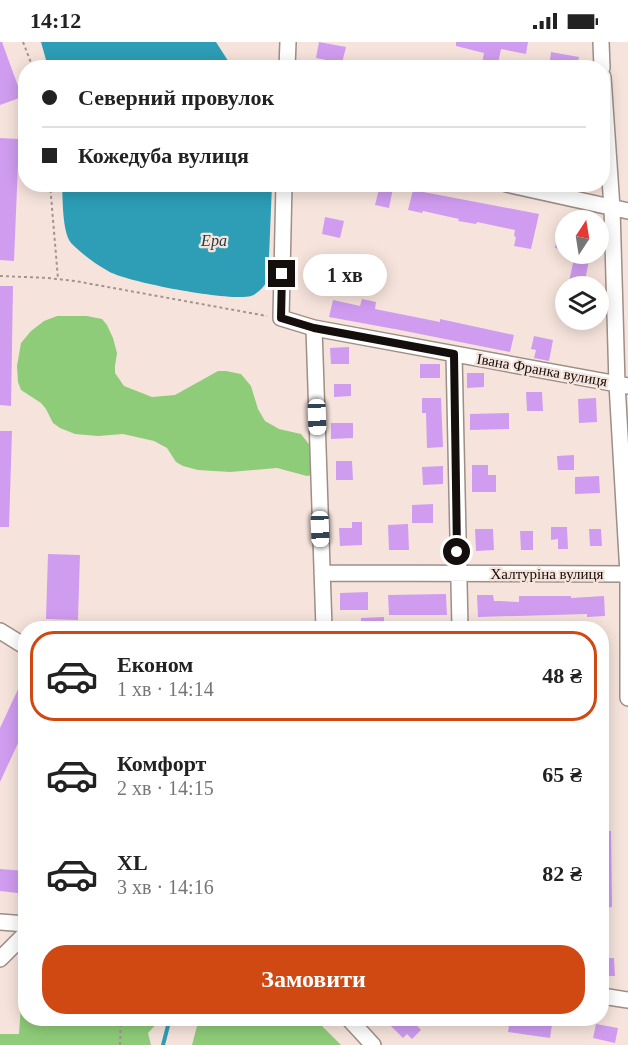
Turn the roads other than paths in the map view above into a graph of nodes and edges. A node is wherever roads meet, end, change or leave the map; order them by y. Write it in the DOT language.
graph roads {
  1 [pos="288,42"];
  2 [pos="601,42"];
  3 [pos="287,60"];
  4 [pos="602,60"];
  5 [pos="610,179"];
  6 [pos="284,192"];
  7 [pos="541,192"];
  8 [pos="612,208"];
  9 [pos="628,211"];
  10 [pos="314,328"];
  11 [pos="454,354"];
  12 [pos="623,385"];
  13 [pos="322,573"];
  14 [pos="458,573"];
  15 [pos="628,574"];
  16 [pos="324,621"];
  17 [pos="460,621"];
  18 [pos="0,631"];
  19 [pos="18,642"];
  20 [pos="628,698"];
  21 [pos="0,922"];
  22 [pos="18,923"];
  23 [pos="18,941"];
  24 [pos="0,959"];
  25 [pos="609,997"];
  26 [pos="628,1000"];
  27 [pos="355,1026"];
  28 [pos="373,1045"];
  1 -- 3 [label="street"];
  2 -- 4 [label="street"];
  5 -- 8 [label="street"];
  6 -- 10 [label="street, Івана Франка вулиця"];
  7 -- 8 [label="street"];
  8 -- 9 [label="street"];
  8 -- 12 [label="street"];
  10 -- 11 [label="street, Івана Франка вулиця"];
  10 -- 13 [label="street"];
  11 -- 12 [label="street, Івана Франка вулиця"];
  11 -- 14 [label="street"];
  12 -- 15 [label="street"];
  13 -- 14 [label="street, Халтуріна вулиця"];
  13 -- 16 [label="street"];
  14 -- 15 [label="street, Халтуріна вулиця"];
  14 -- 17 [label="street"];
  15 -- 20 [label="street"];
  18 -- 19 [label="street"];
  21 -- 22 [label="street"];
  23 -- 24 [label="street"];
  25 -- 26 [label="street"];
  27 -- 28 [label="street"];
}
